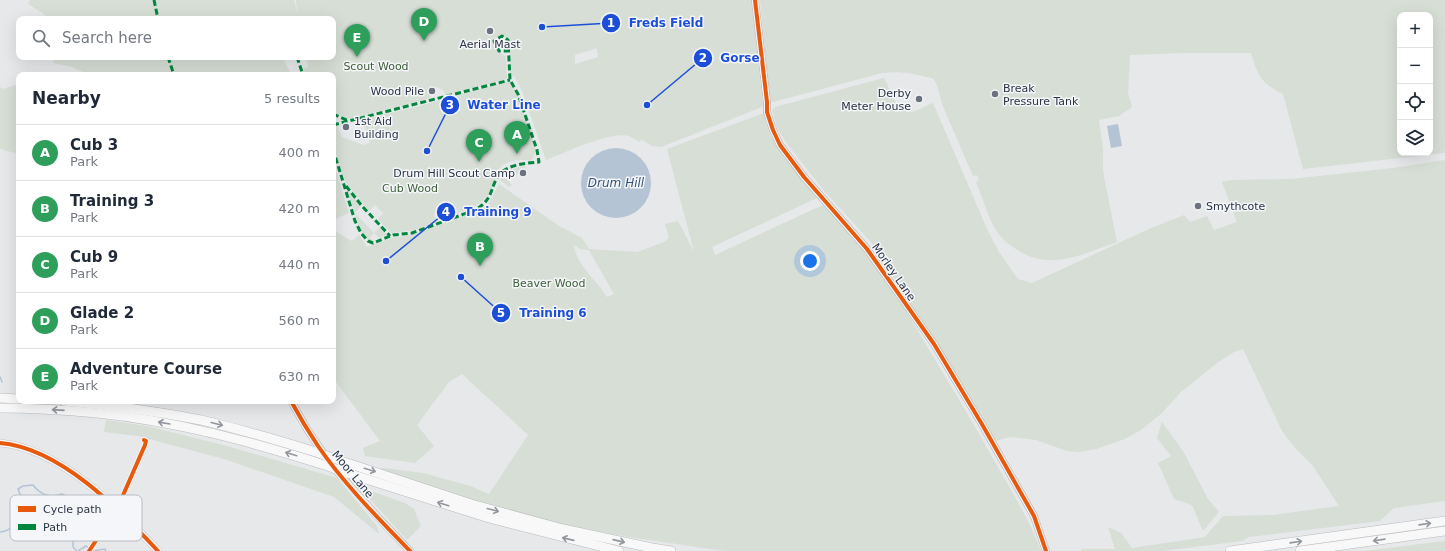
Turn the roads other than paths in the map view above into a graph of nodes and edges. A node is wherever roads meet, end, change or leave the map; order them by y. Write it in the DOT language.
graph roads {
  1 [pos="755,0"];
  2 [pos="0,398"];
  3 [pos="16,399"];
  4 [pos="98,404"];
  5 [pos="293,404"];
  6 [pos="0,408"];
  7 [pos="0,443"];
  8 [pos="330,462"];
  9 [pos="100,495"];
  10 [pos="1445,521"];
  11 [pos="1445,531"];
  12 [pos="142,535"];
  13 [pos="158,551"];
  14 [pos="410,551"];
  15 [pos="619,551"];
  16 [pos="671,551"];
  17 [pos="1046,551"];
  18 [pos="1230,551"];
  19 [pos="1300,551"];
  1 -- 17 [label="street, Morley Lane"];
  2 -- 3 [label="highway"];
  4 -- 8 [label="highway, one-way, bridge"];
  5 -- 14 [label="street, Moor Lane"];
  8 -- 6 [label="highway, one-way"];
  7 -- 9 [label="main road"];
  15 -- 8 [label="highway, one-way, bridge"];
  8 -- 16 [label="highway, one-way"];
  18 -- 10 [label="highway, one-way"];
  11 -- 19 [label="highway, one-way"];
  12 -- 13 [label="main road"];
}
